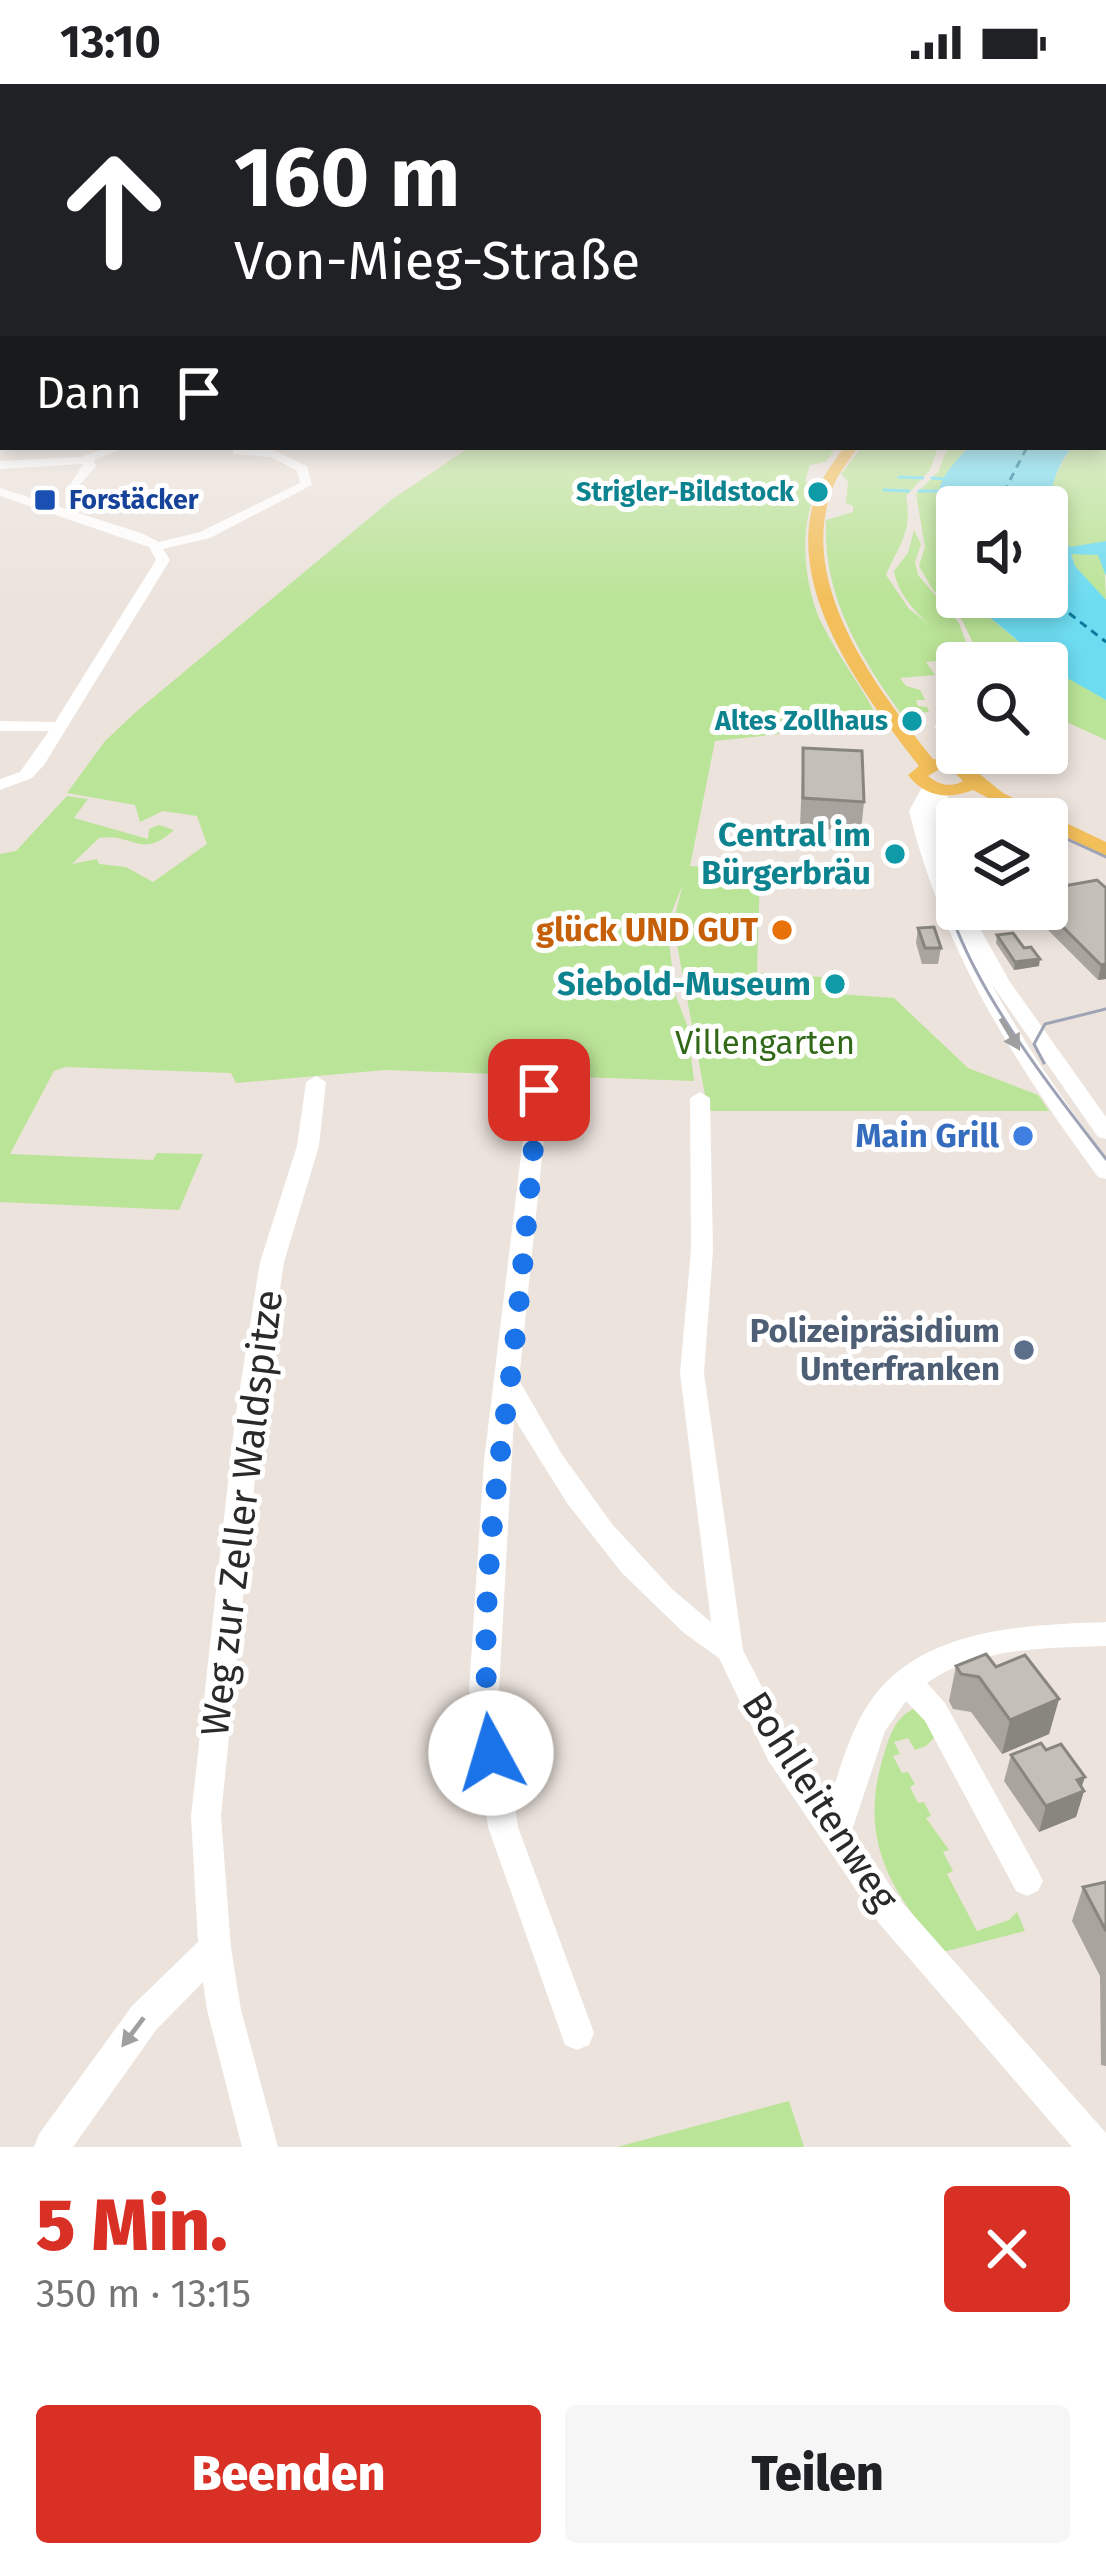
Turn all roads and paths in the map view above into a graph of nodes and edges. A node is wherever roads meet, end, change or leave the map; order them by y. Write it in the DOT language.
graph roads {
  1 [pos="111,450"];
  2 [pos="849,450"];
  3 [pos="237,452"];
  4 [pos="85,459"];
  5 [pos="0,465"];
  6 [pos="76,485"];
  7 [pos="0,492"];
  8 [pos="157,547"];
  9 [pos="0,726"];
  10 [pos="59,727"];
  11 [pos="934,764"];
  12 [pos="962,774"];
  13 [pos="971,774"];
  14 [pos="0,785"];
  15 [pos="936,789"];
  16 [pos="1001,798"];
  17 [pos="1068,831"];
  18 [pos="936,836"];
  19 [pos="1106,850"];
  20 [pos="964,930"];
  21 [pos="991,984"];
  22 [pos="316,1082"];
  23 [pos="539,1090"];
  24 [pos="700,1098"];
  25 [pos="1106,1132"];
  26 [pos="1101,1158"];
  27 [pos="509,1385"];
  28 [pos="1106,1634"];
  29 [pos="728,1650"];
  30 [pos="907,1682"];
  31 [pos="835,1834"];
  32 [pos="1027,1881"];
  33 [pos="214,1948"];
  34 [pos="578,2032"];
  35 [pos="52,2147"];
  36 [pos="260,2147"];
  37 [pos="1095,2147"];
  1 -- 4 [label="street"];
  2 -- 11 [label="main road"];
  3 -- 8 [label="street"];
  4 -- 5 [label="street"];
  4 -- 6 [label="street"];
  7 -- 8 [label="street"];
  8 -- 10 [label="street"];
  9 -- 10 [label="street"];
  10 -- 14 [label="street"];
  11 -- 15 [label="main road"];
  12 -- 15 [label="main road"];
  13 -- 16 [label="main road"];
  15 -- 18 [label="street"];
  17 -- 19 [label="main road"];
  20 -- 21 [label="street"];
  21 -- 25 [label="street"];
  21 -- 26 [label="street, one-way"];
  22 -- 33 [label="street, Weg zur Zeller Waldspitze"];
  23 -- 27 [label="street"];
  24 -- 29 [label="street, Bohlleitenweg"];
  27 -- 29 [label="street"];
  27 -- 34 [label="street"];
  28 -- 30 [label="street"];
  29 -- 31 [label="street, Bohlleitenweg"];
  30 -- 31 [label="street"];
  30 -- 32 [label="street"];
  31 -- 37 [label="street, Bohlleitenweg"];
  33 -- 35 [label="street, one-way"];
  33 -- 36 [label="street, Weg zur Zeller Waldspitze"];
}
